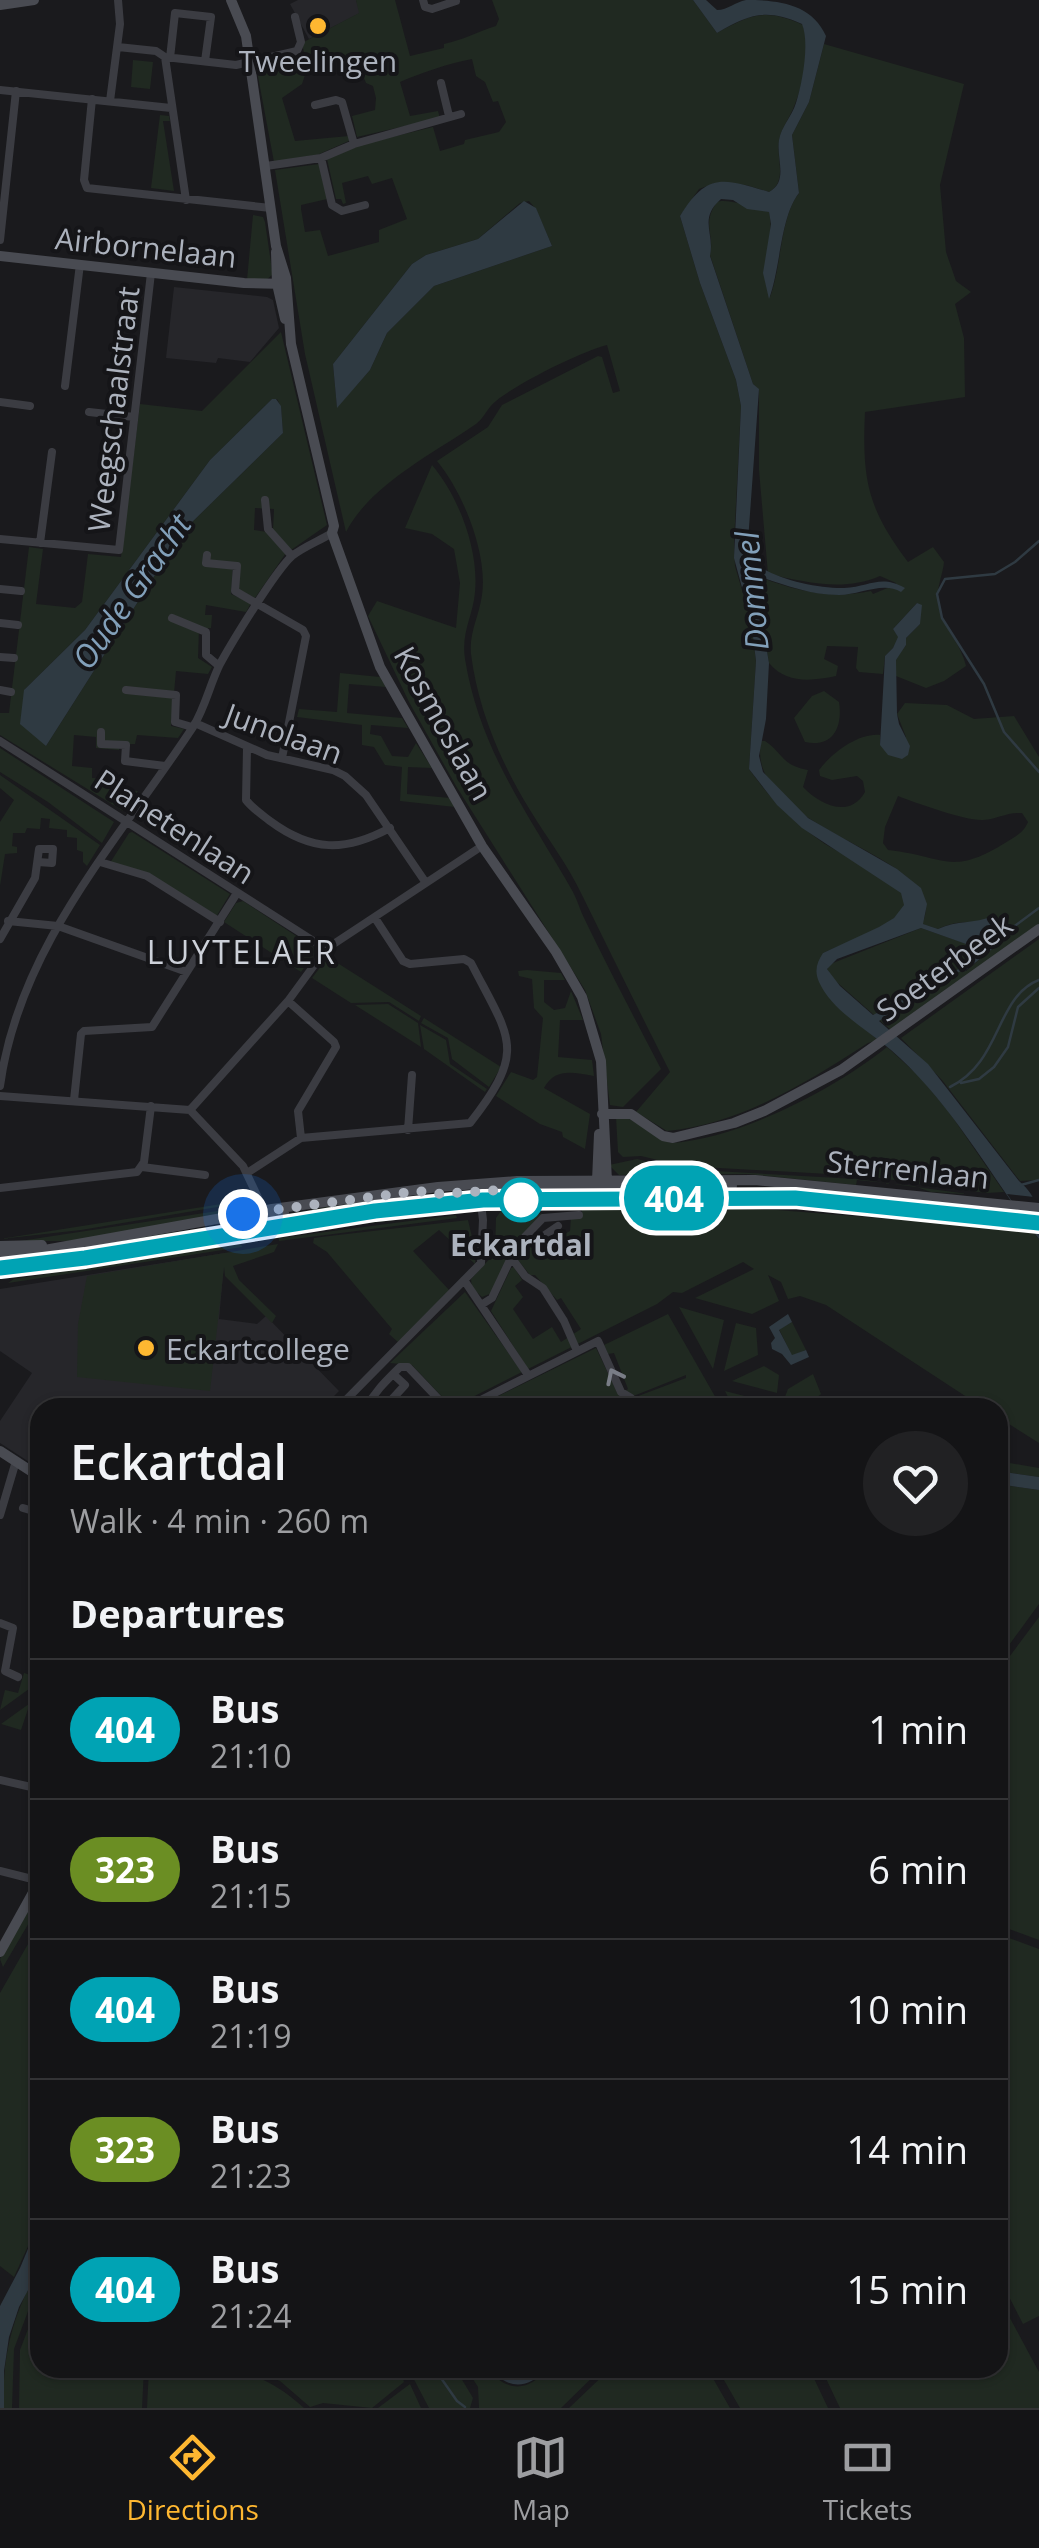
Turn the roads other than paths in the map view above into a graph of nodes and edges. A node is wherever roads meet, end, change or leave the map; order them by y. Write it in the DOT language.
graph roads {
  1 [pos="34,0"];
  2 [pos="118,0"];
  3 [pos="233,0"];
  4 [pos="423,0"];
  5 [pos="456,1"];
  6 [pos="0,5"];
  7 [pos="295,18"];
  8 [pos="118,47"];
  9 [pos="167,57"];
  10 [pos="206,61"];
  11 [pos="250,62"];
  12 [pos="441,83"];
  13 [pos="0,90"];
  14 [pos="16,91"];
  15 [pos="92,99"];
  16 [pos="110,101"];
  17 [pos="315,105"];
  18 [pos="171,108"];
  19 [pos="461,114"];
  20 [pos="449,116"];
  21 [pos="354,144"];
  22 [pos="321,158"];
  23 [pos="266,166"];
  24 [pos="3,180"];
  25 [pos="186,200"];
  26 [pos="365,205"];
  27 [pos="271,208"];
  28 [pos="0,240"];
  29 [pos="0,256"];
  30 [pos="80,264"];
  31 [pos="151,273"];
  32 [pos="281,284"];
  33 [pos="65,386"];
  34 [pos="0,402"];
  35 [pos="30,406"];
  36 [pos="90,412"];
  37 [pos="134,417"];
  38 [pos="52,452"];
  39 [pos="265,500"];
  40 [pos="332,533"];
  41 [pos="0,539"];
  42 [pos="40,543"];
  43 [pos="206,555"];
  44 [pos="292,556"];
  45 [pos="0,589"];
  46 [pos="21,591"];
  47 [pos="259,604"];
  48 [pos="172,618"];
  49 [pos="0,623"];
  50 [pos="18,625"];
  51 [pos="0,657"];
  52 [pos="14,658"];
  53 [pos="219,666"];
  54 [pos="0,690"];
  55 [pos="126,690"];
  56 [pos="10,692"];
  57 [pos="194,725"];
  58 [pos="102,732"];
  59 [pos="0,740"];
  60 [pos="247,748"];
  61 [pos="282,758"];
  62 [pos="165,766"];
  63 [pos="126,820"];
  64 [pos="390,828"];
  65 [pos="482,846"];
  66 [pos="38,862"];
  67 [pos="100,862"];
  68 [pos="426,884"];
  69 [pos="238,893"];
  70 [pos="375,918"];
  71 [pos="8,921"];
  72 [pos="220,922"];
  73 [pos="58,926"];
  74 [pos="1039,930"];
  75 [pos="0,939"];
  76 [pos="326,949"];
  77 [pos="187,972"];
  78 [pos="288,1000"];
  79 [pos="0,1020"];
  80 [pos="13,1022"];
  81 [pos="412,1075"];
  82 [pos="0,1086"];
  83 [pos="0,1096"];
  84 [pos="74,1100"];
  85 [pos="150,1106"];
  86 [pos="190,1110"];
  87 [pos="602,1119"];
  88 [pos="408,1130"];
  89 [pos="301,1138"];
  90 [pos="142,1167"];
  91 [pos="247,1173"];
  92 [pos="206,1174"];
  93 [pos="602,1184"];
  94 [pos="479,1187"];
  95 [pos="0,1188"];
  96 [pos="254,1191"];
  97 [pos="304,1206"];
  98 [pos="1039,1208"];
  99 [pos="264,1210"];
  100 [pos="250,1212"];
  101 [pos="579,1216"];
  102 [pos="207,1222"];
  103 [pos="561,1222"];
  104 [pos="525,1237"];
  105 [pos="0,1246"];
  106 [pos="62,1246"];
  107 [pos="0,1254"];
  108 [pos="511,1257"];
  109 [pos="464,1280"];
  110 [pos="482,1305"];
  111 [pos="576,1352"];
  112 [pos="393,1374"];
  113 [pos="528,1376"];
  114 [pos="347,1398"];
  115 [pos="371,1398"];
  116 [pos="393,1398"];
  117 [pos="437,1398"];
  118 [pos="485,1398"];
  119 [pos="631,1398"];
  120 [pos="0,1451"];
  121 [pos="15,1466"];
  122 [pos="0,1467"];
  123 [pos="30,1473"];
  124 [pos="23,1508"];
  125 [pos="30,1510"];
  126 [pos="0,1516"];
  127 [pos="0,1623"];
  128 [pos="18,1677"];
  129 [pos="0,1780"];
  130 [pos="30,1787"];
  131 [pos="0,1871"];
  132 [pos="30,1878"];
  133 [pos="30,1899"];
  134 [pos="0,1952"];
  1 -- 6 [label="street"];
  2 -- 8 [label="street"];
  3 -- 11 [label="street, Kosmoslaan"];
  4 -- 5 [label="street"];
  7 -- 11 [label="street"];
  8 -- 9 [label="street"];
  8 -- 16 [label="street"];
  9 -- 10 [label="street"];
  9 -- 10 [label="street"];
  9 -- 18 [label="street"];
  10 -- 11 [label="street"];
  11 -- 23 [label="street, Kosmoslaan"];
  12 -- 20 [label="street"];
  13 -- 14 [label="street"];
  14 -- 15 [label="street"];
  14 -- 24 [label="street"];
  15 -- 16 [label="street"];
  15 -- 25 [label="street"];
  16 -- 18 [label="street"];
  17 -- 21 [label="street"];
  18 -- 25 [label="street"];
  19 -- 20 [label="street"];
  20 -- 21 [label="street"];
  21 -- 22 [label="street"];
  22 -- 23 [label="street"];
  22 -- 26 [label="street"];
  23 -- 27 [label="street, Kosmoslaan"];
  24 -- 28 [label="street"];
  25 -- 27 [label="street"];
  27 -- 32 [label="street, Kosmoslaan"];
  29 -- 30 [label="street, Airbornelaan"];
  30 -- 31 [label="street, Airbornelaan"];
  30 -- 33 [label="street"];
  31 -- 32 [label="street, Airbornelaan"];
  31 -- 37 [label="street, Weegschaalstraat"];
  32 -- 40 [label="street, Kosmoslaan"];
  34 -- 35 [label="street"];
  36 -- 37 [label="street"];
  37 -- 42 [label="street, Weegschaalstraat"];
  38 -- 42 [label="street"];
  39 -- 44 [label="street"];
  40 -- 44 [label="street"];
  40 -- 65 [label="street, Kosmoslaan"];
  41 -- 42 [label="street, Weegschaalstraat"];
  43 -- 47 [label="street"];
  44 -- 47 [label="street"];
  45 -- 46 [label="street"];
  47 -- 53 [label="street"];
  47 -- 61 [label="street"];
  48 -- 53 [label="street"];
  49 -- 50 [label="street"];
  51 -- 52 [label="street"];
  53 -- 57 [label="street"];
  54 -- 56 [label="street"];
  55 -- 57 [label="street"];
  57 -- 60 [label="street, Junolaan"];
  57 -- 62 [label="street"];
  58 -- 62 [label="street"];
  59 -- 63 [label="street, Planetenlaan"];
  60 -- 61 [label="street, Junolaan"];
  60 -- 64 [label="street"];
  61 -- 64 [label="street, Junolaan"];
  62 -- 63 [label="street"];
  63 -- 67 [label="street"];
  63 -- 69 [label="street, Planetenlaan"];
  64 -- 68 [label="street, Junolaan"];
  65 -- 68 [label="street"];
  65 -- 87 [label="street, Kosmoslaan"];
  66 -- 71 [label="street"];
  67 -- 72 [label="street"];
  67 -- 73 [label="street"];
  68 -- 70 [label="street"];
  69 -- 72 [label="street"];
  69 -- 76 [label="street, Planetenlaan"];
  70 -- 76 [label="street"];
  70 -- 88 [label="street"];
  71 -- 73 [label="street"];
  71 -- 75 [label="street"];
  72 -- 77 [label="street"];
  73 -- 77 [label="street"];
  73 -- 80 [label="street"];
  74 -- 87 [label="street, Soeterbeek"];
  76 -- 78 [label="street"];
  77 -- 84 [label="street"];
  78 -- 86 [label="street"];
  78 -- 89 [label="street"];
  79 -- 80 [label="street"];
  80 -- 82 [label="street"];
  81 -- 88 [label="street"];
  83 -- 84 [label="street"];
  84 -- 85 [label="street"];
  85 -- 86 [label="street"];
  85 -- 90 [label="street"];
  86 -- 91 [label="street"];
  87 -- 93 [label="street, Kosmoslaan"];
  88 -- 89 [label="street"];
  89 -- 91 [label="street"];
  90 -- 92 [label="street"];
  90 -- 95 [label="street"];
  91 -- 96 [label="street"];
  93 -- 94 [label="street, Sterrenlaan"];
  93 -- 98 [label="street, Sterrenlaan"];
  94 -- 97 [label="street, Sterrenlaan"];
  94 -- 109 [label="street"];
  96 -- 99 [label="street"];
  96 -- 100 [label="street"];
  97 -- 99 [label="street, Sterrenlaan"];
  97 -- 102 [label="street, Sterrenlaan"];
  99 -- 100 [label="street, Sterrenlaan"];
  100 -- 102 [label="street, Sterrenlaan"];
  101 -- 103 [label="street"];
  102 -- 106 [label="street, Sterrenlaan"];
  103 -- 104 [label="street"];
  103 -- 104 [label="street"];
  104 -- 108 [label="street"];
  105 -- 106 [label="street, Sterrenlaan"];
  106 -- 107 [label="street, Sterrenlaan"];
  108 -- 110 [label="street"];
  108 -- 111 [label="street"];
  109 -- 110 [label="street"];
  109 -- 114 [label="street"];
  110 -- 113 [label="street"];
  111 -- 113 [label="street"];
  119 -- 111 [label="street, one-way"];
  112 -- 115 [label="street"];
  112 -- 116 [label="street"];
  112 -- 117 [label="street"];
  113 -- 118 [label="street"];
  120 -- 121 [label="street"];
  121 -- 122 [label="street"];
  121 -- 123 [label="street"];
  121 -- 126 [label="street"];
  124 -- 125 [label="street"];
  127 -- 128 [label="street"];
  129 -- 130 [label="street"];
  131 -- 132 [label="street"];
  133 -- 134 [label="street"];
}
